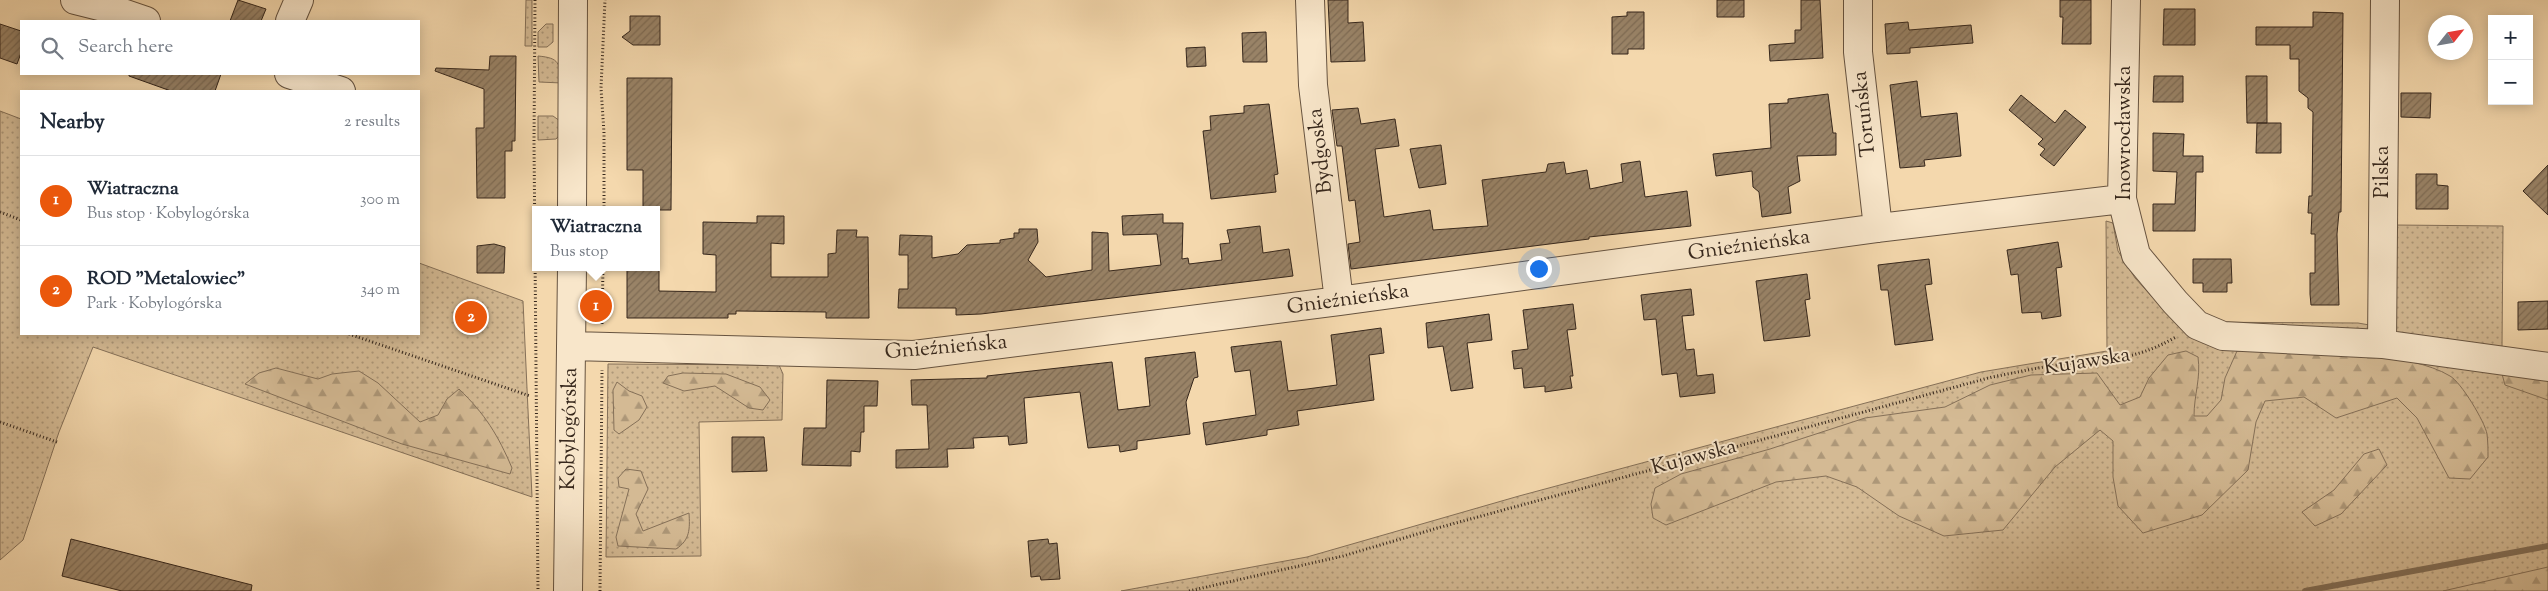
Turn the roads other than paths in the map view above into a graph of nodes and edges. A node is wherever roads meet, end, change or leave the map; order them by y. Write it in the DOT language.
graph roads {
  1 [pos="75,0"];
  2 [pos="299,0"];
  3 [pos="573,0"];
  4 [pos="1310,0"];
  5 [pos="1858,0"];
  6 [pos="2126,0"];
  7 [pos="2385,0"];
  8 [pos="143,20"];
  9 [pos="290,20"];
  10 [pos="292,75"];
  11 [pos="338,90"];
  12 [pos="2122,199"];
  13 [pos="572,206"];
  14 [pos="1878,228"];
  15 [pos="572,271"];
  16 [pos="1339,301"];
  17 [pos="2382,344"];
  18 [pos="571,346"];
  19 [pos="2548,367"];
  20 [pos="568,591"];
  1 -- 8 [label="street"];
  2 -- 9 [label="street"];
  3 -- 13 [label="street"];
  4 -- 16 [label="street, Bydgoska"];
  5 -- 14 [label="street, Toruńska"];
  6 -- 12 [label="street, Inowrocławska"];
  7 -- 17 [label="street, Pilska"];
  10 -- 11 [label="street"];
  12 -- 14 [label="street, Gnieźnieńska"];
  12 -- 17 [label="street, Inowrocławska"];
  14 -- 16 [label="street, Gnieźnieńska"];
  15 -- 18 [label="street, Kobylogórska"];
  16 -- 18 [label="street, Gnieźnieńska"];
  17 -- 19 [label="street"];
  18 -- 20 [label="street, Kobylogórska"];
}
